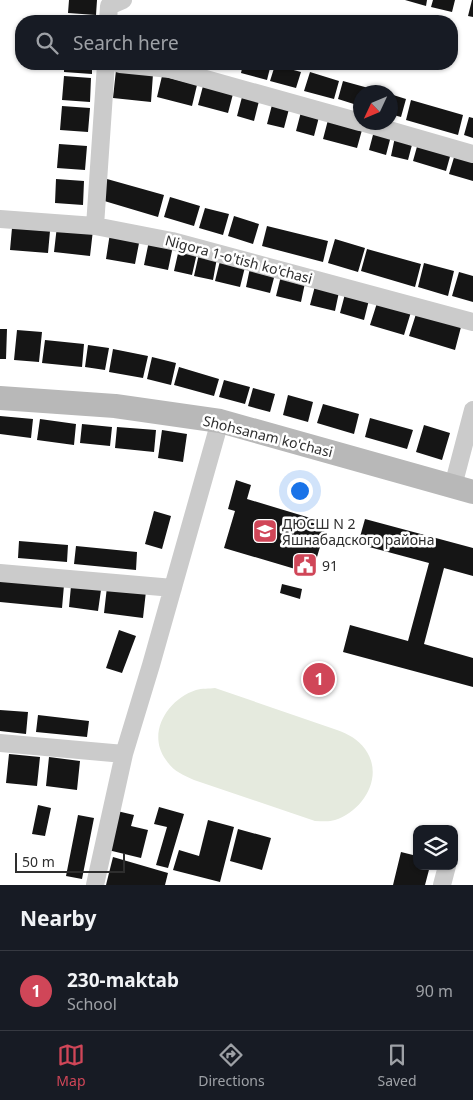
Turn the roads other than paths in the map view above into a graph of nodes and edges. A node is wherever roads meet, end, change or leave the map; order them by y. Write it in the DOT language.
graph roads {
  1 [pos="124,0"];
  2 [pos="108,15"];
  3 [pos="106,70"];
  4 [pos="177,70"];
  5 [pos="353,120"];
  6 [pos="389,130"];
  7 [pos="473,154"];
  8 [pos="0,219"];
  9 [pos="96,226"];
  10 [pos="473,322"];
  11 [pos="0,398"];
  12 [pos="473,410"];
  13 [pos="220,421"];
  14 [pos="463,489"];
  15 [pos="0,573"];
  16 [pos="173,588"];
  17 [pos="0,743"];
  18 [pos="124,754"];
  19 [pos="445,870"];
  20 [pos="95,885"];
  21 [pos="442,885"];
  1 -- 2 [label="street"];
  3 -- 9 [label="street"];
  4 -- 5 [label="street"];
  6 -- 7 [label="street"];
  8 -- 9 [label="street, Nigora 1-o'tish ko'chasi"];
  9 -- 10 [label="street, Nigora 1-o'tish ko'chasi"];
  11 -- 13 [label="street, Shohsanam ko'chasi"];
  12 -- 14 [label="street"];
  13 -- 14 [label="street, Shohsanam ko'chasi"];
  13 -- 16 [label="street"];
  15 -- 16 [label="street"];
  16 -- 18 [label="street"];
  17 -- 18 [label="street"];
  18 -- 20 [label="street"];
  19 -- 21 [label="street"];
}
